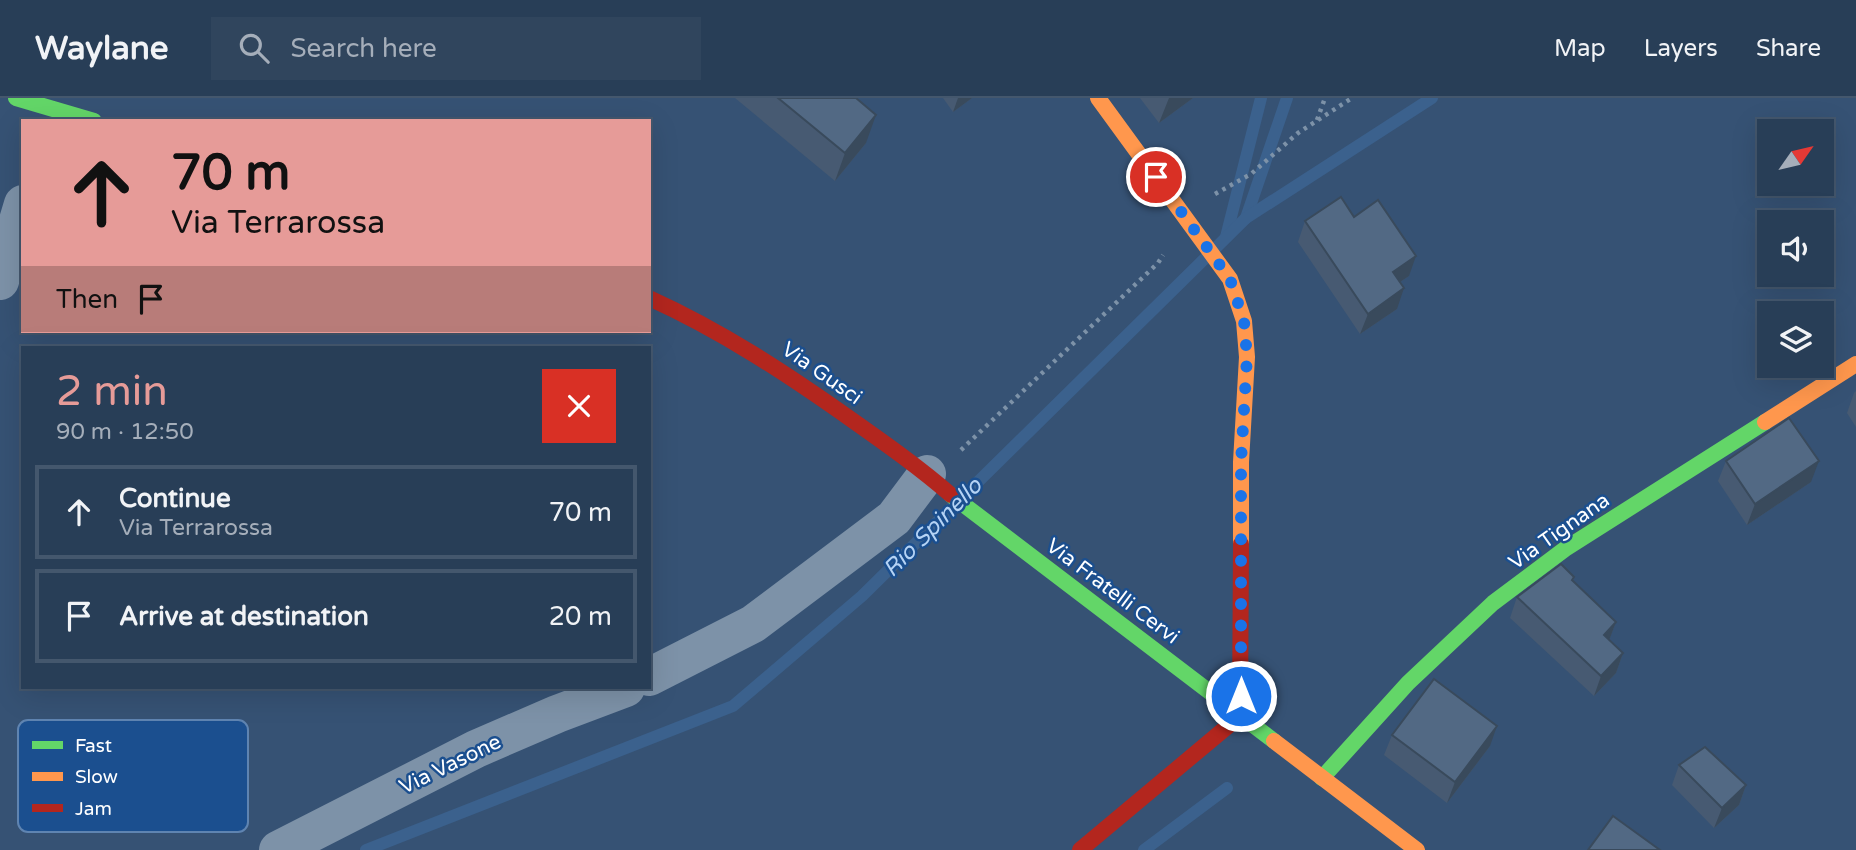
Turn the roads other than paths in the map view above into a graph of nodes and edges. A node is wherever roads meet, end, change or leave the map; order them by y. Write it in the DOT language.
graph roads {
  1 [pos="1098,98"];
  2 [pos="40,106"];
  3 [pos="87,119"];
  4 [pos="21,211"];
  5 [pos="0,281"];
  6 [pos="651,299"];
  7 [pos="1856,365"];
  8 [pos="927,474"];
  9 [pos="959,502"];
  10 [pos="651,676"];
  11 [pos="623,689"];
  12 [pos="1240,716"];
  13 [pos="1322,778"];
  14 [pos="278,850"];
  15 [pos="1080,850"];
  16 [pos="1417,850"];
  1 -- 12 [label="street"];
  2 -- 3 [label="street"];
  4 -- 5 [label="street"];
  6 -- 8 [label="street, Via Gusci"];
  7 -- 13 [label="street, Via Tignana"];
  8 -- 9 [label="street, Via Gusci"];
  8 -- 10 [label="street"];
  9 -- 12 [label="street, Via Fratelli Cervi"];
  11 -- 14 [label="street, Via Vasone"];
  12 -- 13 [label="street, Via Fratelli Cervi"];
  12 -- 15 [label="street"];
  13 -- 16 [label="street, Via Fratelli Cervi"];
}
